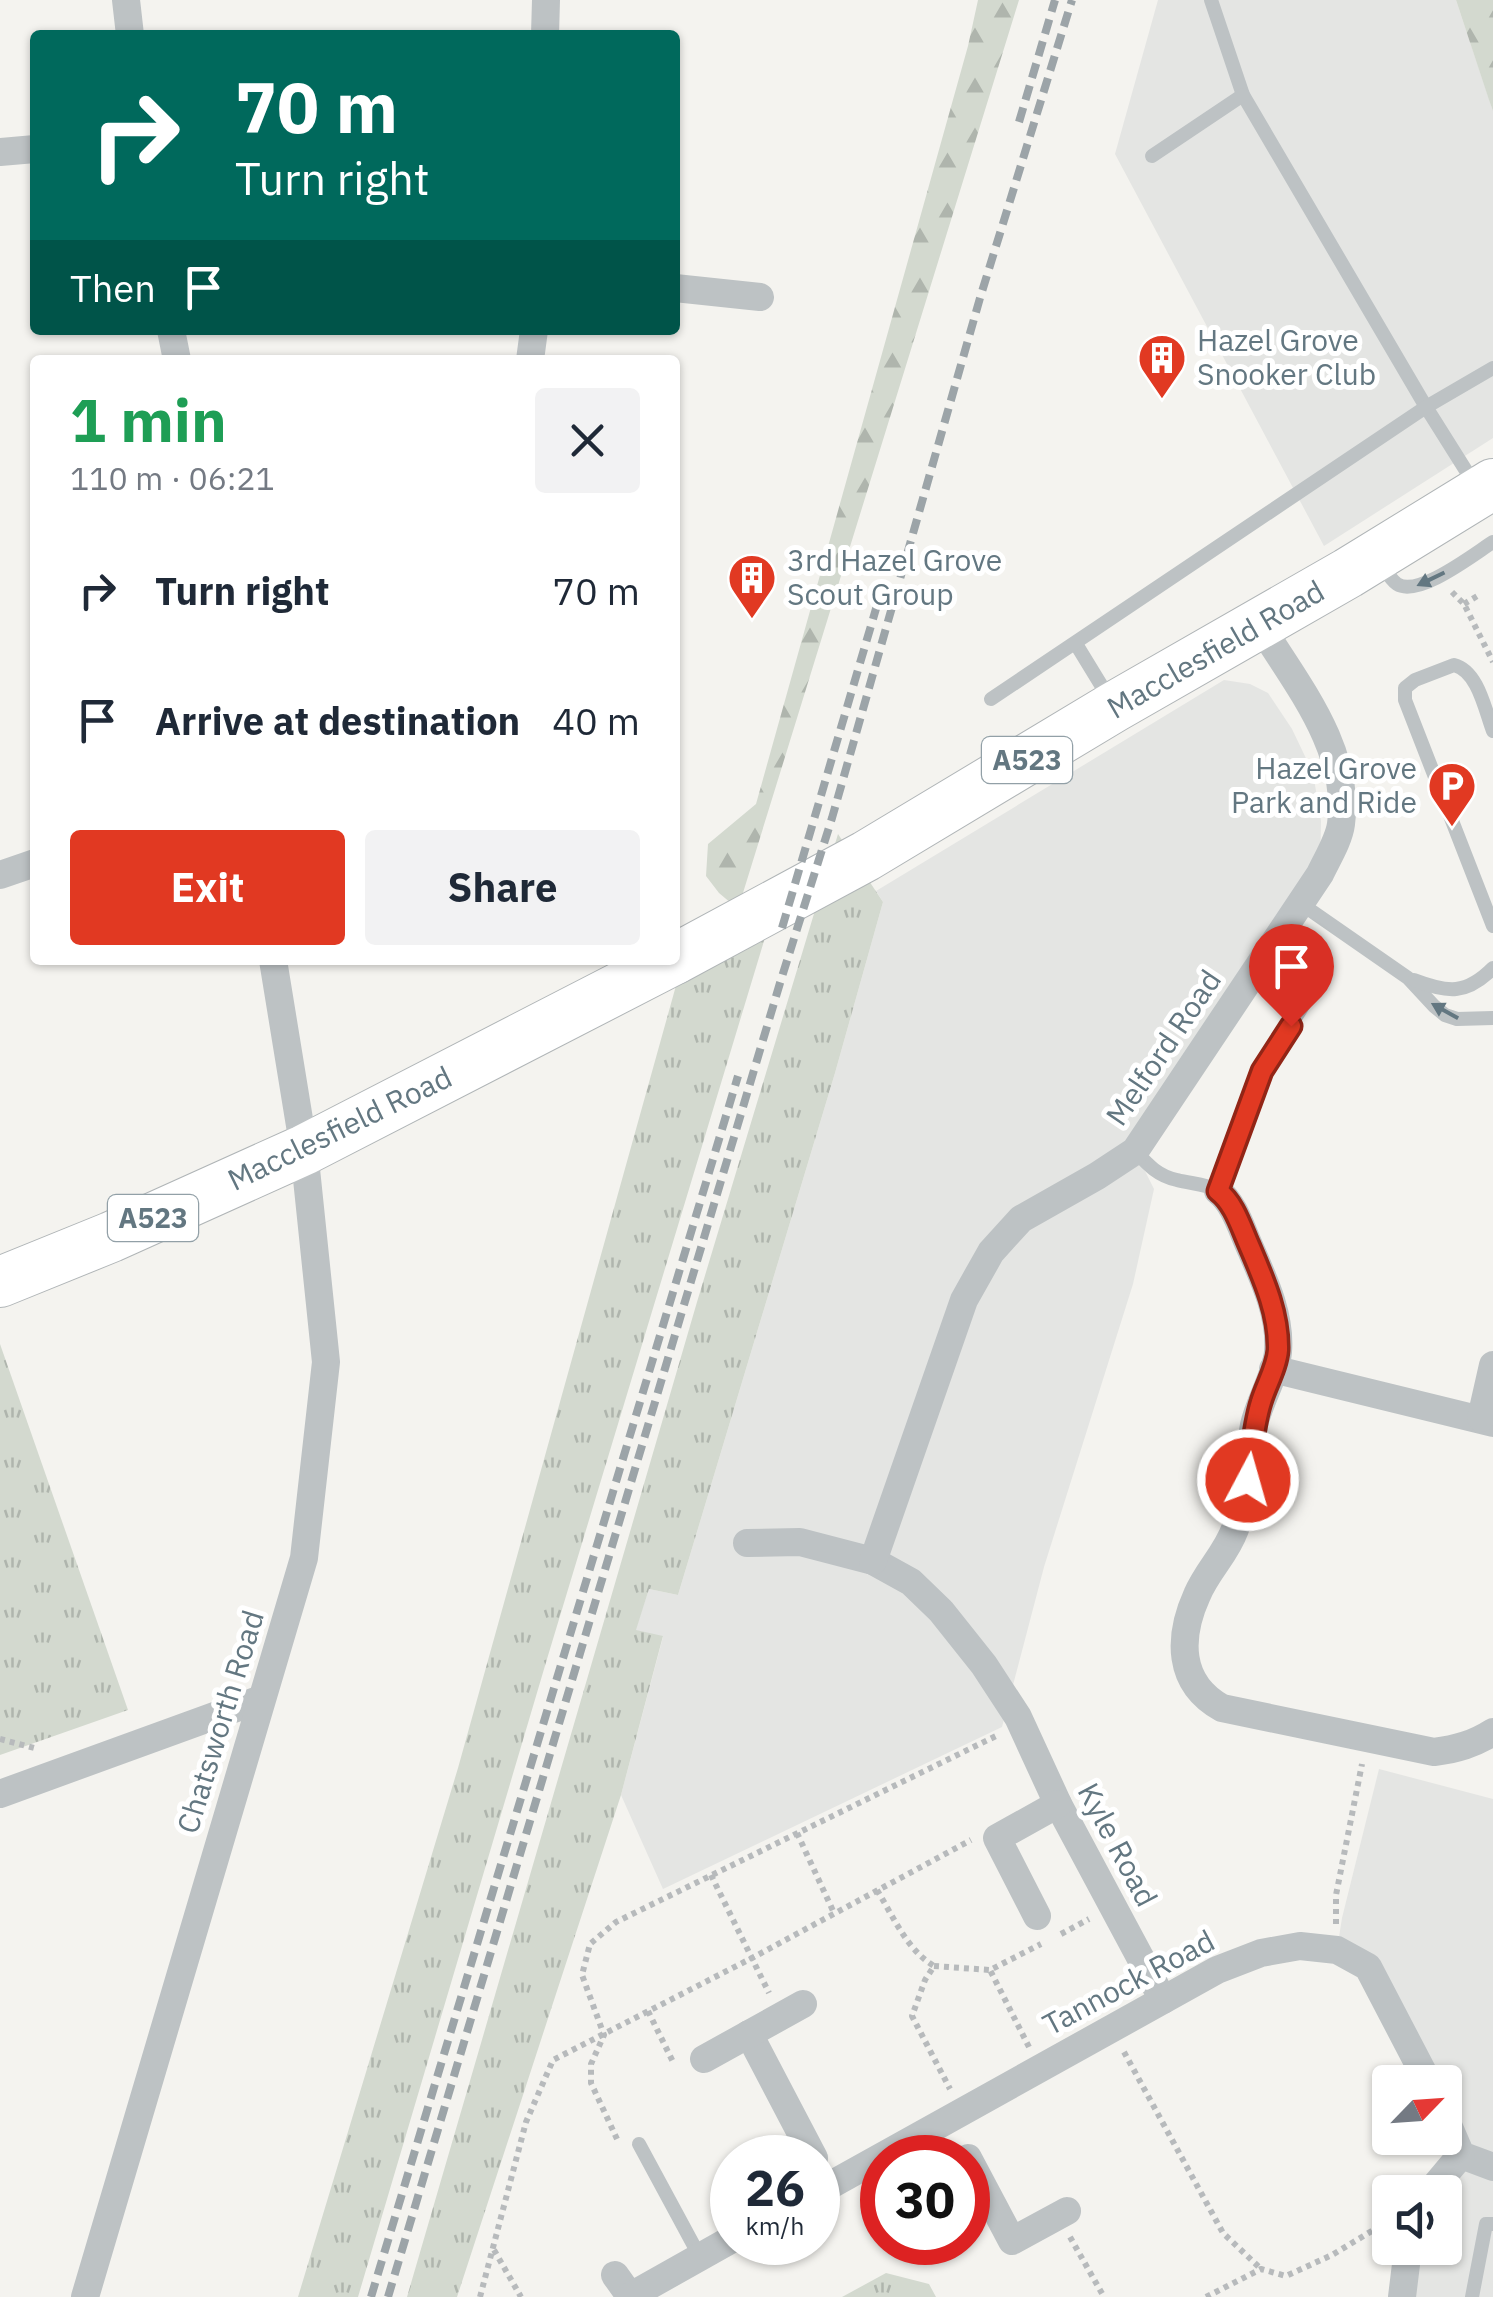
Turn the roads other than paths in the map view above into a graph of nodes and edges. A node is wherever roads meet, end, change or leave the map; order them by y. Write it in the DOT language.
graph roads {
  1 [pos="126,0"];
  2 [pos="546,0"];
  3 [pos="1211,0"];
  4 [pos="129,30"];
  5 [pos="545,30"];
  6 [pos="1244,95"];
  7 [pos="30,149"];
  8 [pos="0,152"];
  9 [pos="1152,156"];
  10 [pos="680,289"];
  11 [pos="760,297"];
  12 [pos="1493,368"];
  13 [pos="1426,407"];
  14 [pos="1486,489"];
  15 [pos="1493,542"];
  16 [pos="1376,556"];
  17 [pos="1260,624"];
  18 [pos="1076,644"];
  19 [pos="991,699"];
  20 [pos="1114,707"];
  21 [pos="1493,731"];
  22 [pos="30,865"];
  23 [pos="0,874"];
  24 [pos="1300,904"];
  25 [pos="1493,926"];
  26 [pos="680,957"];
  27 [pos="274,965"];
  28 [pos="664,965"];
  29 [pos="1493,968"];
  30 [pos="1408,978"];
  31 [pos="1311,993"];
  32 [pos="1493,1018"];
  33 [pos="304,1150"];
  34 [pos="1135,1152"];
  35 [pos="1218,1191"];
  36 [pos="0,1282"];
  37 [pos="1493,1365"];
  38 [pos="1273,1369"];
  39 [pos="1487,1420"];
  40 [pos="747,1542"];
  41 [pos="874,1561"];
  42 [pos="261,1699"];
  43 [pos="1493,1732"];
  44 [pos="0,1794"];
  45 [pos="1058,1804"];
  46 [pos="1040,1930"];
  47 [pos="1163,2000"];
  48 [pos="792,2010"];
  49 [pos="749,2034"];
  50 [pos="704,2059"];
  51 [pos="1419,2065"];
  52 [pos="954,2116"];
  53 [pos="802,2135"];
  54 [pos="960,2135"];
  55 [pos="639,2144"];
  56 [pos="1461,2155"];
  57 [pos="1493,2167"];
  58 [pos="840,2172"];
  59 [pos="1444,2175"];
  60 [pos="990,2200"];
  61 [pos="1062,2213"];
  62 [pos="1493,2224"];
  63 [pos="710,2251"];
  64 [pos="700,2257"];
  65 [pos="1406,2265"];
  66 [pos="625,2289"];
  67 [pos="85,2297"];
  68 [pos="1402,2297"];
  69 [pos="1472,2297"];
  1 -- 4 [label="street"];
  2 -- 5 [label="street"];
  3 -- 6 [label="lane"];
  6 -- 9 [label="lane"];
  6 -- 13 [label="lane"];
  7 -- 8 [label="street"];
  10 -- 11 [label="street"];
  12 -- 13 [label="lane"];
  13 -- 14 [label="lane"];
  13 -- 18 [label="lane"];
  14 -- 16 [label="highway, Macclesfield Road / A523"];
  15 -- 16 [label="lane, one-way"];
  16 -- 17 [label="highway, Macclesfield Road / A523"];
  17 -- 20 [label="highway, Macclesfield Road / A523"];
  17 -- 24 [label="street, Melford Road"];
  18 -- 19 [label="lane"];
  18 -- 20 [label="lane"];
  20 -- 26 [label="highway, Macclesfield Road / A523"];
  21 -- 25 [label="lane"];
  22 -- 23 [label="street"];
  24 -- 30 [label="lane"];
  24 -- 34 [label="street, Melford Road"];
  27 -- 33 [label="street, Chatsworth Road"];
  28 -- 33 [label="highway, Macclesfield Road / A523"];
  29 -- 30 [label="lane"];
  32 -- 30 [label="lane, one-way"];
  31 -- 35 [label="lane"];
  33 -- 36 [label="highway, Macclesfield Road / A523"];
  33 -- 42 [label="street, Chatsworth Road"];
  34 -- 35 [label="lane"];
  34 -- 41 [label="street, Melford Road"];
  35 -- 38 [label="street"];
  37 -- 39 [label="street"];
  38 -- 39 [label="street"];
  38 -- 43 [label="street"];
  40 -- 41 [label="street"];
  41 -- 45 [label="street, Kyle Road"];
  42 -- 44 [label="street"];
  42 -- 67 [label="street, Chatsworth Road"];
  45 -- 46 [label="street"];
  45 -- 47 [label="street, Kyle Road"];
  47 -- 51 [label="street, Tannock Road"];
  47 -- 52 [label="street, Tannock Road"];
  48 -- 49 [label="street"];
  49 -- 50 [label="street"];
  49 -- 53 [label="street"];
  52 -- 54 [label="street"];
  52 -- 58 [label="street, Tannock Road"];
  55 -- 64 [label="lane"];
  56 -- 57 [label="street"];
  56 -- 59 [label="street"];
  60 -- 61 [label="street"];
  62 -- 69 [label="lane"];
  63 -- 64 [label="street"];
  64 -- 66 [label="street"];
  65 -- 68 [label="street"];
}
